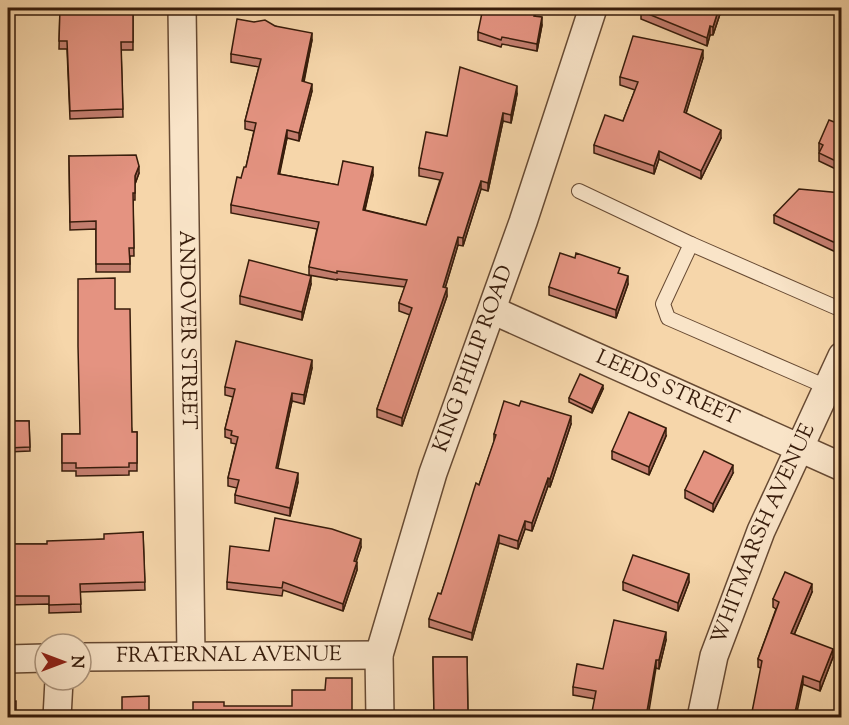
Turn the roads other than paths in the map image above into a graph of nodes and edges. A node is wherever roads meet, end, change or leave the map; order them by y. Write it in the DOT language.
graph roads {
  1 [pos="182,8"];
  2 [pos="593,8"];
  3 [pos="579,191"];
  4 [pos="691,244"];
  5 [pos="492,310"];
  6 [pos="842,310"];
  7 [pos="842,356"];
  8 [pos="827,387"];
  9 [pos="799,447"];
  10 [pos="842,467"];
  11 [pos="191,655"];
  12 [pos="379,655"];
  13 [pos="93,657"];
  14 [pos="33,658"];
  15 [pos="8,659"];
  16 [pos="58,692"];
  17 [pos="57,717"];
  18 [pos="380,717"];
  19 [pos="701,717"];
  1 -- 11 [label="street, ANDOVER STREET"];
  2 -- 5 [label="street, KING PHILIP ROAD"];
  3 -- 4 [label="lane"];
  4 -- 6 [label="lane"];
  4 -- 8 [label="lane"];
  5 -- 9 [label="street, LEEDS STREET"];
  5 -- 12 [label="street, KING PHILIP ROAD"];
  7 -- 8 [label="street, WHITMARSH AVENUE"];
  8 -- 9 [label="street, WHITMARSH AVENUE"];
  9 -- 10 [label="street, LEEDS STREET"];
  9 -- 19 [label="street, WHITMARSH AVENUE"];
  11 -- 12 [label="street, FRATERNAL AVENUE"];
  11 -- 13 [label="street, FRATERNAL AVENUE"];
  12 -- 18 [label="street, KING PHILIP ROAD"];
  14 -- 15 [label="street"];
  16 -- 17 [label="street"];
}
